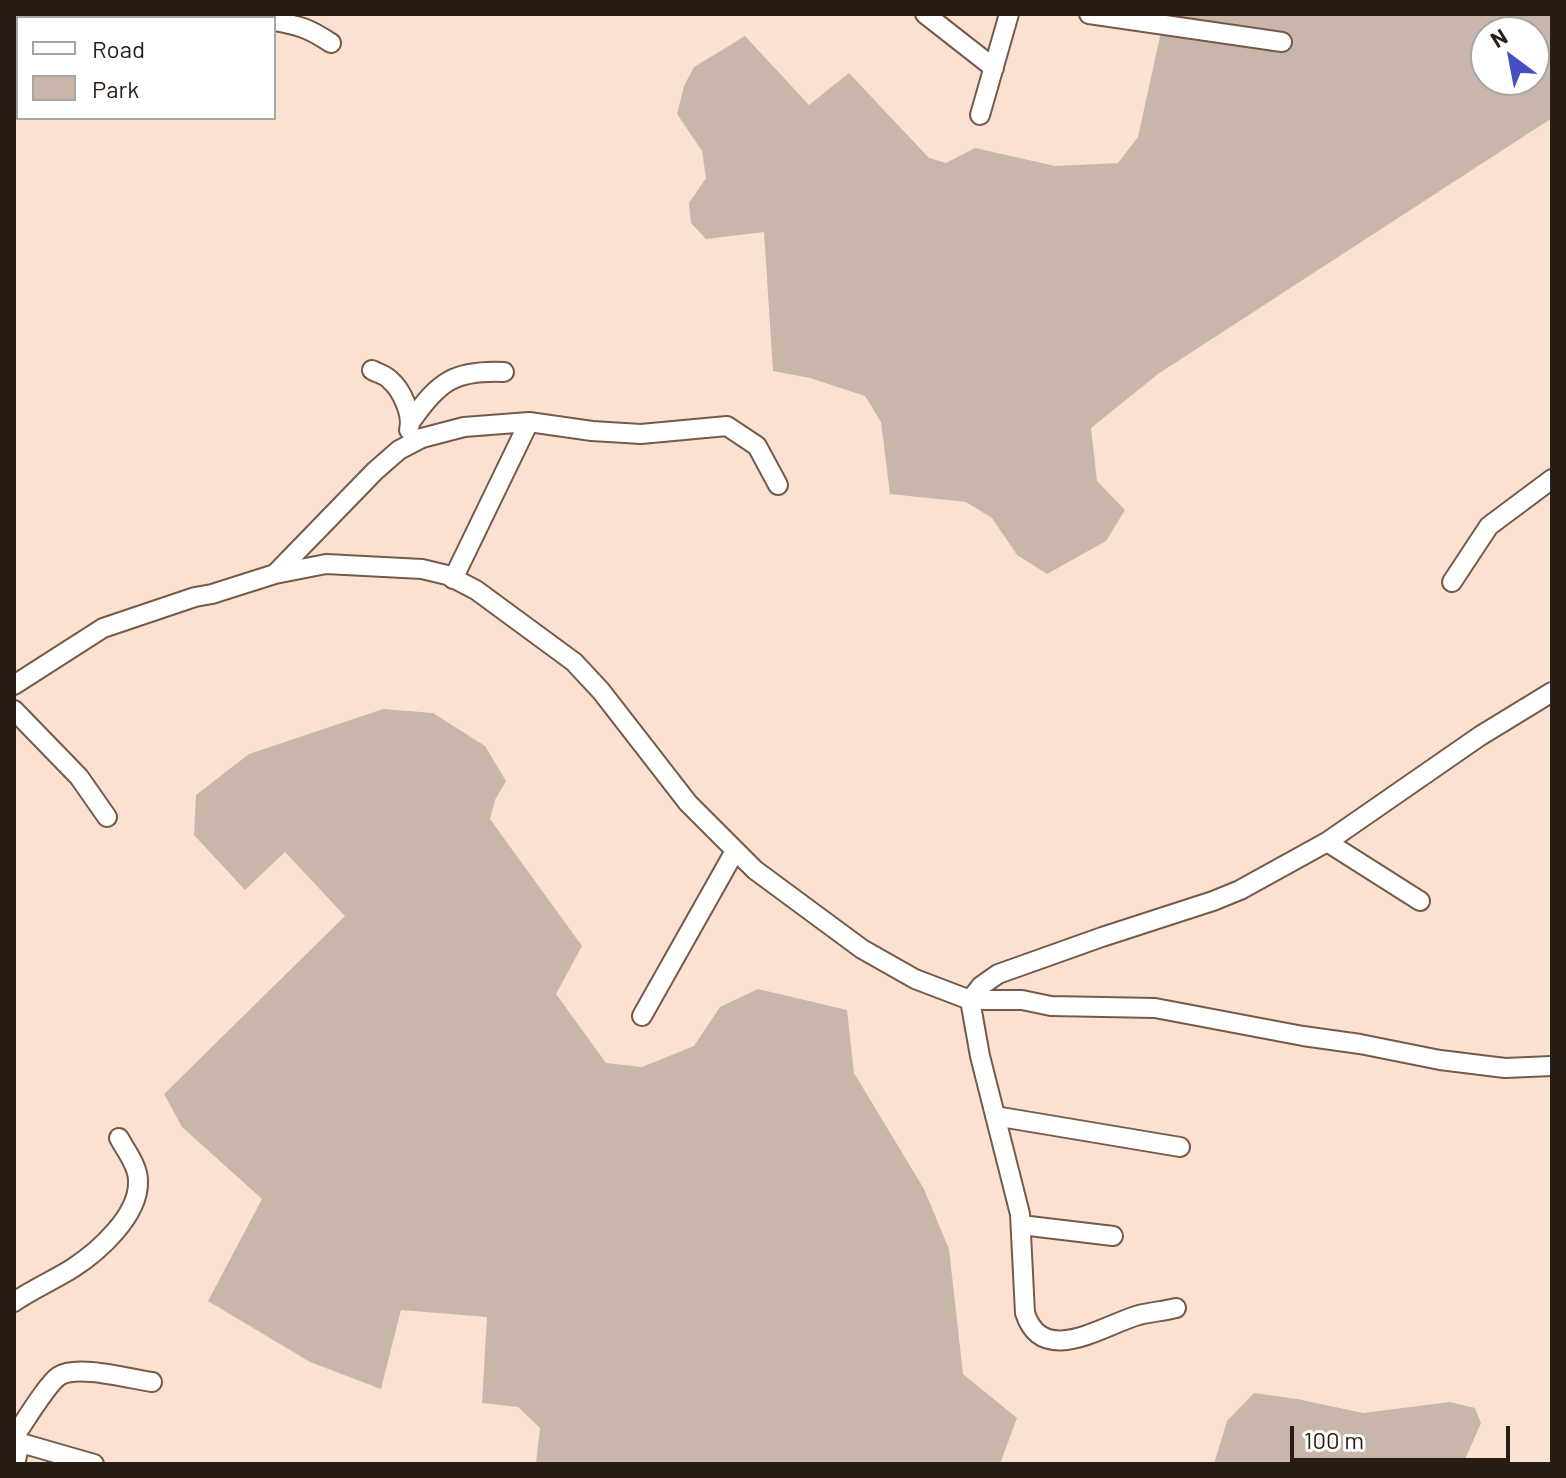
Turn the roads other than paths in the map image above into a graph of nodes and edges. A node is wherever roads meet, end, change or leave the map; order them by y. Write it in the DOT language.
graph roads {
  1 [pos="925,14"];
  2 [pos="1009,14"];
  3 [pos="1089,14"];
  4 [pos="276,21"];
  5 [pos="1282,42"];
  6 [pos="331,43"];
  7 [pos="994,68"];
  8 [pos="980,115"];
  9 [pos="372,370"];
  10 [pos="504,372"];
  11 [pos="412,420"];
  12 [pos="529,422"];
  13 [pos="404,448"];
  14 [pos="1552,479"];
  15 [pos="778,485"];
  16 [pos="275,574"];
  17 [pos="453,579"];
  18 [pos="1452,582"];
  19 [pos="14,685"];
  20 [pos="1552,692"];
  21 [pos="14,710"];
  22 [pos="107,817"];
  23 [pos="1327,842"];
  24 [pos="735,851"];
  25 [pos="1420,901"];
  26 [pos="970,1000"];
  27 [pos="642,1016"];
  28 [pos="1552,1066"];
  29 [pos="995,1116"];
  30 [pos="119,1138"];
  31 [pos="1180,1147"];
  32 [pos="1021,1225"];
  33 [pos="1113,1236"];
  34 [pos="14,1302"];
  35 [pos="1176,1308"];
  36 [pos="152,1382"];
  37 [pos="16,1440"];
  38 [pos="15,1464"];
  39 [pos="94,1464"];
  1 -- 7 [label="street"];
  2 -- 7 [label="street"];
  3 -- 5 [label="street"];
  4 -- 6 [label="street"];
  7 -- 8 [label="street"];
  9 -- 11 [label="street"];
  10 -- 11 [label="street"];
  11 -- 13 [label="street"];
  12 -- 13 [label="street"];
  12 -- 15 [label="street"];
  12 -- 17 [label="street"];
  13 -- 16 [label="street"];
  14 -- 18 [label="street"];
  16 -- 17 [label="street"];
  16 -- 19 [label="street"];
  17 -- 24 [label="street"];
  20 -- 23 [label="street"];
  21 -- 22 [label="street"];
  23 -- 25 [label="street"];
  23 -- 26 [label="street"];
  24 -- 26 [label="street"];
  24 -- 27 [label="street"];
  26 -- 28 [label="street"];
  26 -- 29 [label="street"];
  29 -- 31 [label="street"];
  29 -- 32 [label="street"];
  30 -- 34 [label="street"];
  32 -- 33 [label="street"];
  32 -- 35 [label="street"];
  36 -- 37 [label="street"];
  37 -- 38 [label="street"];
  37 -- 39 [label="street"];
}
